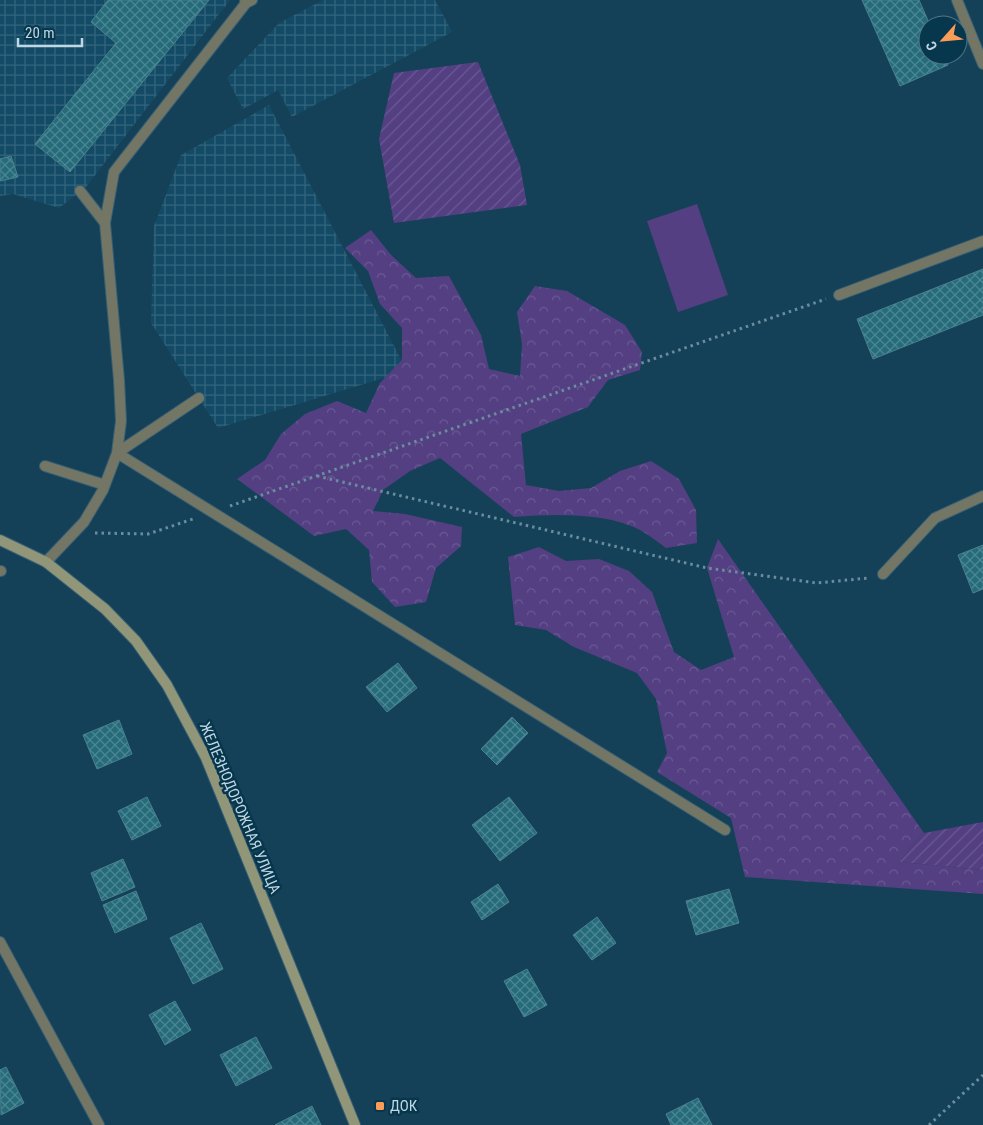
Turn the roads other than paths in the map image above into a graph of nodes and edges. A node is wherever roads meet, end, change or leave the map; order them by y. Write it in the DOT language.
graph roads {
  1 [pos="956,0"];
  2 [pos="248,1"];
  3 [pos="983,64"];
  4 [pos="80,192"];
  5 [pos="105,222"];
  6 [pos="983,241"];
  7 [pos="839,295"];
  8 [pos="199,398"];
  9 [pos="118,453"];
  10 [pos="45,466"];
  11 [pos="105,485"];
  12 [pos="983,496"];
  13 [pos="0,540"];
  14 [pos="46,562"];
  15 [pos="883,574"];
  16 [pos="725,830"];
  17 [pos="0,942"];
  18 [pos="99,1125"];
  19 [pos="355,1125"];
  1 -- 3 [label="street"];
  2 -- 5 [label="street"];
  4 -- 5 [label="street"];
  5 -- 9 [label="street"];
  6 -- 7 [label="street"];
  8 -- 9 [label="street"];
  9 -- 11 [label="street"];
  9 -- 16 [label="street"];
  10 -- 11 [label="street"];
  11 -- 14 [label="street"];
  12 -- 15 [label="street"];
  13 -- 14 [label="main road, ЖЕЛЕЗНОДОРОЖНАЯ УЛИЦА"];
  14 -- 19 [label="main road, ЖЕЛЕЗНОДОРОЖНАЯ УЛИЦА"];
  17 -- 18 [label="street"];
}
